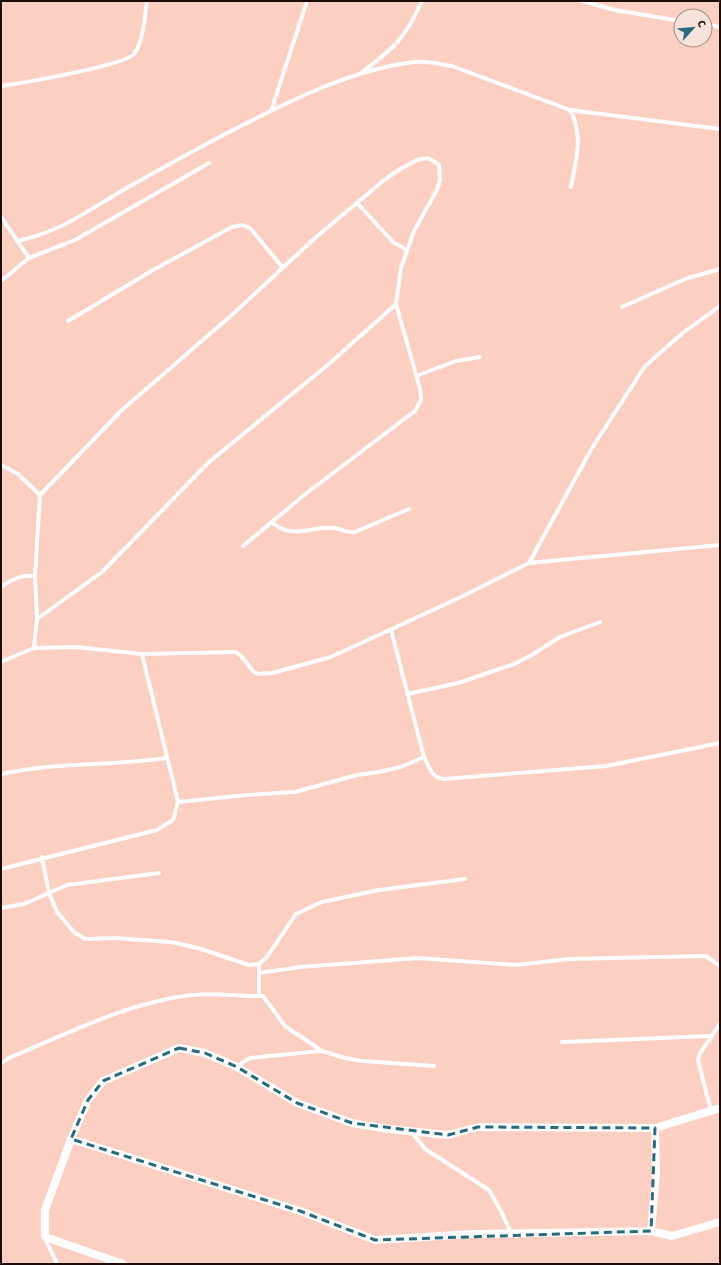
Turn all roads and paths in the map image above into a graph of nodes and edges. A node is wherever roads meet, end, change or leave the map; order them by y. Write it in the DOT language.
graph roads {
  1 [pos="147,1"];
  2 [pos="307,1"];
  3 [pos="422,1"];
  4 [pos="582,1"];
  5 [pos="673,20"];
  6 [pos="359,75"];
  7 [pos="1,86"];
  8 [pos="271,110"];
  9 [pos="570,110"];
  10 [pos="720,129"];
  11 [pos="208,162"];
  12 [pos="571,186"];
  13 [pos="356,204"];
  14 [pos="1,217"];
  15 [pos="17,241"];
  16 [pos="407,250"];
  17 [pos="29,258"];
  18 [pos="283,268"];
  19 [pos="720,269"];
  20 [pos="1,281"];
  21 [pos="396,304"];
  22 [pos="720,306"];
  23 [pos="622,307"];
  24 [pos="68,321"];
  25 [pos="480,357"];
  26 [pos="416,376"];
  27 [pos="1,465"];
  28 [pos="40,494"];
  29 [pos="409,510"];
  30 [pos="273,523"];
  31 [pos="720,545"];
  32 [pos="243,546"];
  33 [pos="529,563"];
  34 [pos="35,576"];
  35 [pos="1,587"];
  36 [pos="37,618"];
  37 [pos="600,622"];
  38 [pos="391,630"];
  39 [pos="34,648"];
  40 [pos="142,654"];
  41 [pos="1,662"];
  42 [pos="408,694"];
  43 [pos="720,743"];
  44 [pos="424,757"];
  45 [pos="167,758"];
  46 [pos="1,774"];
  47 [pos="178,802"];
  48 [pos="42,857"];
  49 [pos="1,869"];
  50 [pos="159,873"];
  51 [pos="465,879"];
  52 [pos="49,893"];
  53 [pos="1,908"];
  54 [pos="259,964"];
  55 [pos="720,966"];
  56 [pos="259,973"];
  57 [pos="259,996"];
  58 [pos="720,1024"];
  59 [pos="710,1036"];
  60 [pos="562,1042"];
  61 [pos="322,1051"];
  62 [pos="1,1064"];
  63 [pos="434,1066"];
  64 [pos="237,1067"];
  65 [pos="720,1108"];
  66 [pos="711,1111"];
  67 [pos="656,1128"];
  68 [pos="411,1131"];
  69 [pos="71,1139"];
  70 [pos="720,1222"];
  71 [pos="651,1231"];
  72 [pos="511,1234"];
  73 [pos="45,1237"];
  74 [pos="57,1264"];
  75 [pos="123,1264"];
  1 -- 7 [label="lane"];
  2 -- 8 [label="lane"];
  3 -- 6 [label="lane"];
  4 -- 5 [label="lane"];
  6 -- 8 [label="lane"];
  6 -- 9 [label="lane"];
  8 -- 15 [label="lane"];
  9 -- 10 [label="lane"];
  9 -- 12 [label="lane"];
  11 -- 17 [label="lane"];
  13 -- 16 [label="lane"];
  13 -- 16 [label="lane"];
  13 -- 18 [label="lane"];
  14 -- 15 [label="lane"];
  15 -- 17 [label="lane"];
  16 -- 21 [label="lane"];
  17 -- 20 [label="lane"];
  18 -- 24 [label="lane"];
  18 -- 28 [label="lane"];
  19 -- 23 [label="lane"];
  21 -- 26 [label="lane"];
  21 -- 36 [label="lane"];
  22 -- 33 [label="lane"];
  25 -- 26 [label="lane"];
  26 -- 30 [label="lane"];
  27 -- 28 [label="lane"];
  28 -- 34 [label="lane"];
  29 -- 30 [label="lane"];
  30 -- 32 [label="lane"];
  31 -- 33 [label="lane"];
  33 -- 38 [label="lane"];
  34 -- 35 [label="lane"];
  34 -- 36 [label="lane"];
  36 -- 39 [label="lane"];
  37 -- 42 [label="lane"];
  38 -- 40 [label="lane"];
  38 -- 42 [label="lane"];
  39 -- 40 [label="lane"];
  39 -- 41 [label="lane"];
  40 -- 45 [label="lane"];
  42 -- 44 [label="lane"];
  43 -- 44 [label="lane"];
  44 -- 47 [label="lane"];
  45 -- 46 [label="lane"];
  45 -- 47 [label="lane"];
  47 -- 48 [label="lane"];
  48 -- 49 [label="lane"];
  48 -- 52 [label="lane"];
  50 -- 52 [label="lane"];
  51 -- 54 [label="lane"];
  52 -- 53 [label="lane"];
  52 -- 54 [label="lane"];
  54 -- 56 [label="lane"];
  55 -- 56 [label="lane"];
  56 -- 57 [label="lane"];
  57 -- 61 [label="lane"];
  57 -- 62 [label="lane"];
  58 -- 59 [label="lane"];
  59 -- 60 [label="lane"];
  59 -- 66 [label="lane"];
  61 -- 63 [label="lane"];
  61 -- 64 [label="lane"];
  64 -- 68 [label="street"];
  64 -- 69 [label="street"];
  65 -- 66 [label="street"];
  66 -- 67 [label="street"];
  67 -- 68 [label="street"];
  67 -- 71 [label="street"];
  68 -- 72 [label="lane"];
  69 -- 72 [label="street"];
  69 -- 73 [label="street"];
  70 -- 71 [label="street"];
  71 -- 72 [label="street"];
  73 -- 74 [label="lane"];
  73 -- 75 [label="street"];
}
